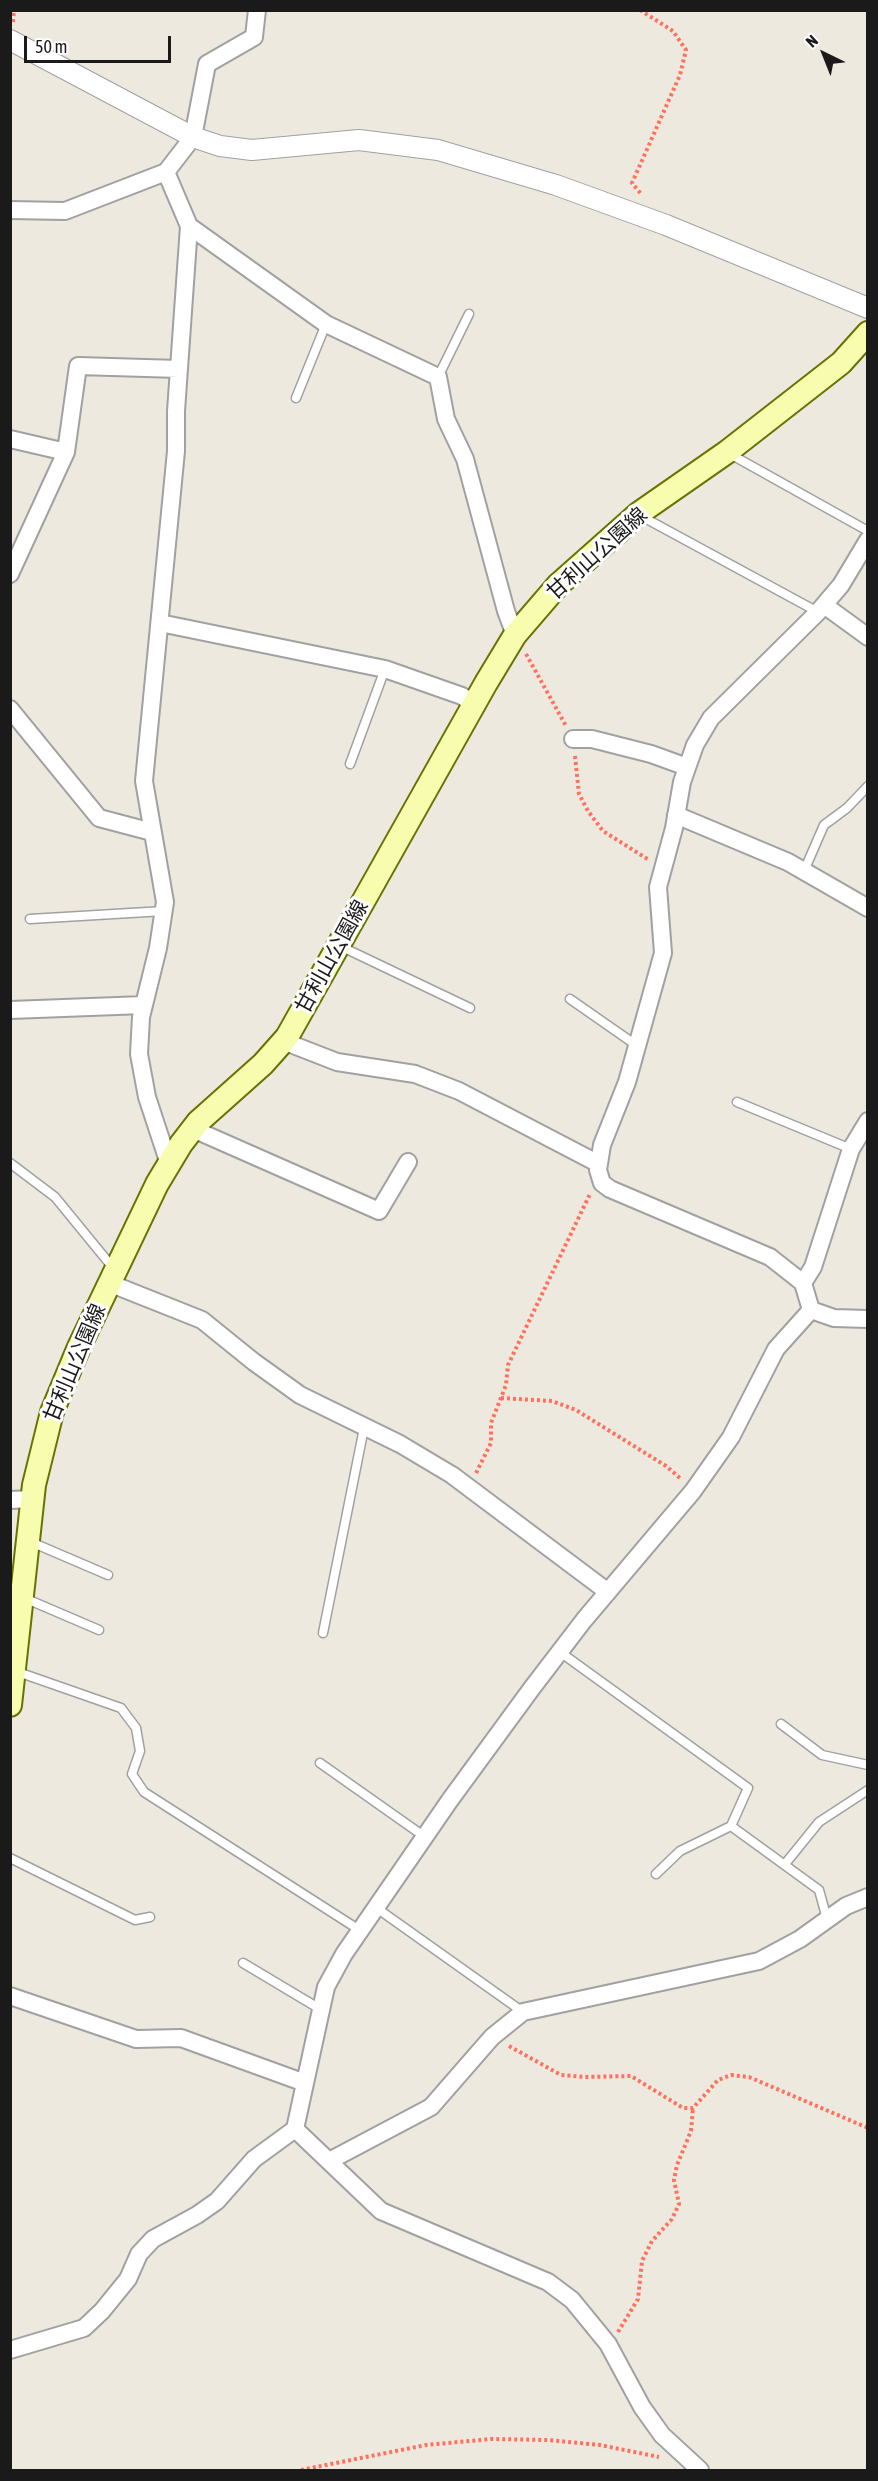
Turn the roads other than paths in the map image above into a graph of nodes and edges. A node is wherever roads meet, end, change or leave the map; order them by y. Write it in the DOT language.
graph roads {
  1 [pos="258,11"];
  2 [pos="10,40"];
  3 [pos="193,137"];
  4 [pos="166,172"];
  5 [pos="10,210"];
  6 [pos="189,226"];
  7 [pos="867,308"];
  8 [pos="469,314"];
  9 [pos="326,324"];
  10 [pos="867,333"];
  11 [pos="179,369"];
  12 [pos="438,377"];
  13 [pos="296,398"];
  14 [pos="10,439"];
  15 [pos="66,452"];
  16 [pos="727,452"];
  17 [pos="638,514"];
  18 [pos="867,531"];
  19 [pos="867,540"];
  20 [pos="10,574"];
  21 [pos="821,608"];
  22 [pos="160,623"];
  23 [pos="515,635"];
  24 [pos="867,637"];
  25 [pos="385,669"];
  26 [pos="474,704"];
  27 [pos="10,710"];
  28 [pos="573,740"];
  29 [pos="350,764"];
  30 [pos="687,767"];
  31 [pos="867,786"];
  32 [pos="676,815"];
  33 [pos="152,832"];
  34 [pos="804,872"];
  35 [pos="867,908"];
  36 [pos="164,911"];
  37 [pos="30,919"];
  38 [pos="339,945"];
  39 [pos="570,999"];
  40 [pos="144,1005"];
  41 [pos="470,1008"];
  42 [pos="10,1010"];
  43 [pos="283,1041"];
  44 [pos="636,1045"];
  45 [pos="737,1102"];
  46 [pos="867,1121"];
  47 [pos="193,1129"];
  48 [pos="851,1149"];
  49 [pos="408,1162"];
  50 [pos="10,1163"];
  51 [pos="169,1164"];
  52 [pos="599,1164"];
  53 [pos="112,1277"];
  54 [pos="803,1283"];
  55 [pos="811,1310"];
  56 [pos="867,1319"];
  57 [pos="364,1428"];
  58 [pos="33,1499"];
  59 [pos="10,1500"];
  60 [pos="29,1542"];
  61 [pos="108,1575"];
  62 [pos="608,1592"];
  63 [pos="22,1597"];
  64 [pos="99,1630"];
  65 [pos="323,1633"];
  66 [pos="560,1652"];
  67 [pos="14,1671"];
  68 [pos="10,1705"];
  69 [pos="781,1724"];
  70 [pos="320,1763"];
  71 [pos="867,1765"];
  72 [pos="867,1790"];
  73 [pos="731,1826"];
  74 [pos="425,1837"];
  75 [pos="10,1858"];
  76 [pos="785,1864"];
  77 [pos="656,1874"];
  78 [pos="867,1897"];
  79 [pos="378,1909"];
  80 [pos="150,1917"];
  81 [pos="827,1920"];
  82 [pos="361,1931"];
  83 [pos="243,1963"];
  84 [pos="10,1996"];
  85 [pos="320,2009"];
  86 [pos="523,2012"];
  87 [pos="305,2083"];
  88 [pos="295,2129"];
  89 [pos="329,2161"];
  90 [pos="10,2350"];
  91 [pos="700,2470"];
  1 -- 3 [label="street"];
  2 -- 3 [label="street"];
  3 -- 4 [label="street"];
  3 -- 7 [label="street"];
  4 -- 5 [label="street"];
  4 -- 6 [label="street"];
  6 -- 9 [label="street"];
  6 -- 11 [label="street"];
  8 -- 12 [label="lane"];
  9 -- 12 [label="street"];
  9 -- 13 [label="lane"];
  10 -- 16 [label="main road, 甘利山公園線"];
  11 -- 15 [label="street"];
  11 -- 22 [label="street"];
  12 -- 23 [label="street"];
  14 -- 15 [label="street"];
  15 -- 20 [label="street"];
  16 -- 17 [label="main road, 甘利山公園線"];
  16 -- 18 [label="lane"];
  17 -- 21 [label="lane"];
  17 -- 23 [label="main road, 甘利山公園線"];
  19 -- 21 [label="street"];
  21 -- 24 [label="street"];
  21 -- 30 [label="street"];
  22 -- 25 [label="street"];
  22 -- 33 [label="street"];
  23 -- 26 [label="main road, 甘利山公園線"];
  25 -- 26 [label="street"];
  25 -- 29 [label="lane"];
  26 -- 38 [label="main road, 甘利山公園線"];
  27 -- 33 [label="street"];
  28 -- 30 [label="street"];
  30 -- 32 [label="street"];
  31 -- 34 [label="lane"];
  32 -- 34 [label="street"];
  32 -- 44 [label="street"];
  33 -- 36 [label="street"];
  34 -- 35 [label="street"];
  36 -- 37 [label="lane"];
  36 -- 40 [label="street"];
  38 -- 41 [label="lane"];
  38 -- 43 [label="main road, 甘利山公園線"];
  39 -- 44 [label="lane"];
  40 -- 42 [label="street"];
  40 -- 51 [label="street"];
  43 -- 47 [label="main road, 甘利山公園線"];
  43 -- 52 [label="street"];
  44 -- 52 [label="street"];
  45 -- 48 [label="lane"];
  46 -- 48 [label="street"];
  47 -- 49 [label="street"];
  47 -- 51 [label="main road, 甘利山公園線"];
  48 -- 54 [label="street"];
  50 -- 53 [label="lane"];
  51 -- 53 [label="main road, 甘利山公園線"];
  52 -- 54 [label="street"];
  53 -- 57 [label="street"];
  53 -- 58 [label="main road, 甘利山公園線"];
  54 -- 55 [label="street"];
  55 -- 56 [label="street"];
  55 -- 62 [label="street"];
  57 -- 62 [label="street"];
  57 -- 65 [label="lane"];
  58 -- 59 [label="street"];
  58 -- 60 [label="main road, 甘利山公園線"];
  60 -- 61 [label="lane"];
  60 -- 63 [label="main road, 甘利山公園線"];
  62 -- 66 [label="street"];
  63 -- 64 [label="lane"];
  63 -- 67 [label="main road, 甘利山公園線"];
  66 -- 73 [label="lane"];
  66 -- 74 [label="street"];
  67 -- 68 [label="main road, 甘利山公園線"];
  67 -- 82 [label="lane"];
  69 -- 71 [label="lane"];
  70 -- 74 [label="lane"];
  72 -- 76 [label="lane"];
  73 -- 76 [label="lane"];
  73 -- 77 [label="lane"];
  74 -- 79 [label="street"];
  75 -- 80 [label="lane"];
  76 -- 81 [label="lane"];
  78 -- 81 [label="street"];
  79 -- 82 [label="street"];
  79 -- 86 [label="lane"];
  81 -- 86 [label="street"];
  82 -- 85 [label="street"];
  83 -- 85 [label="lane"];
  84 -- 87 [label="street"];
  85 -- 87 [label="street"];
  86 -- 89 [label="street"];
  87 -- 88 [label="street"];
  88 -- 89 [label="street"];
  88 -- 90 [label="street"];
  89 -- 91 [label="street"];
}
